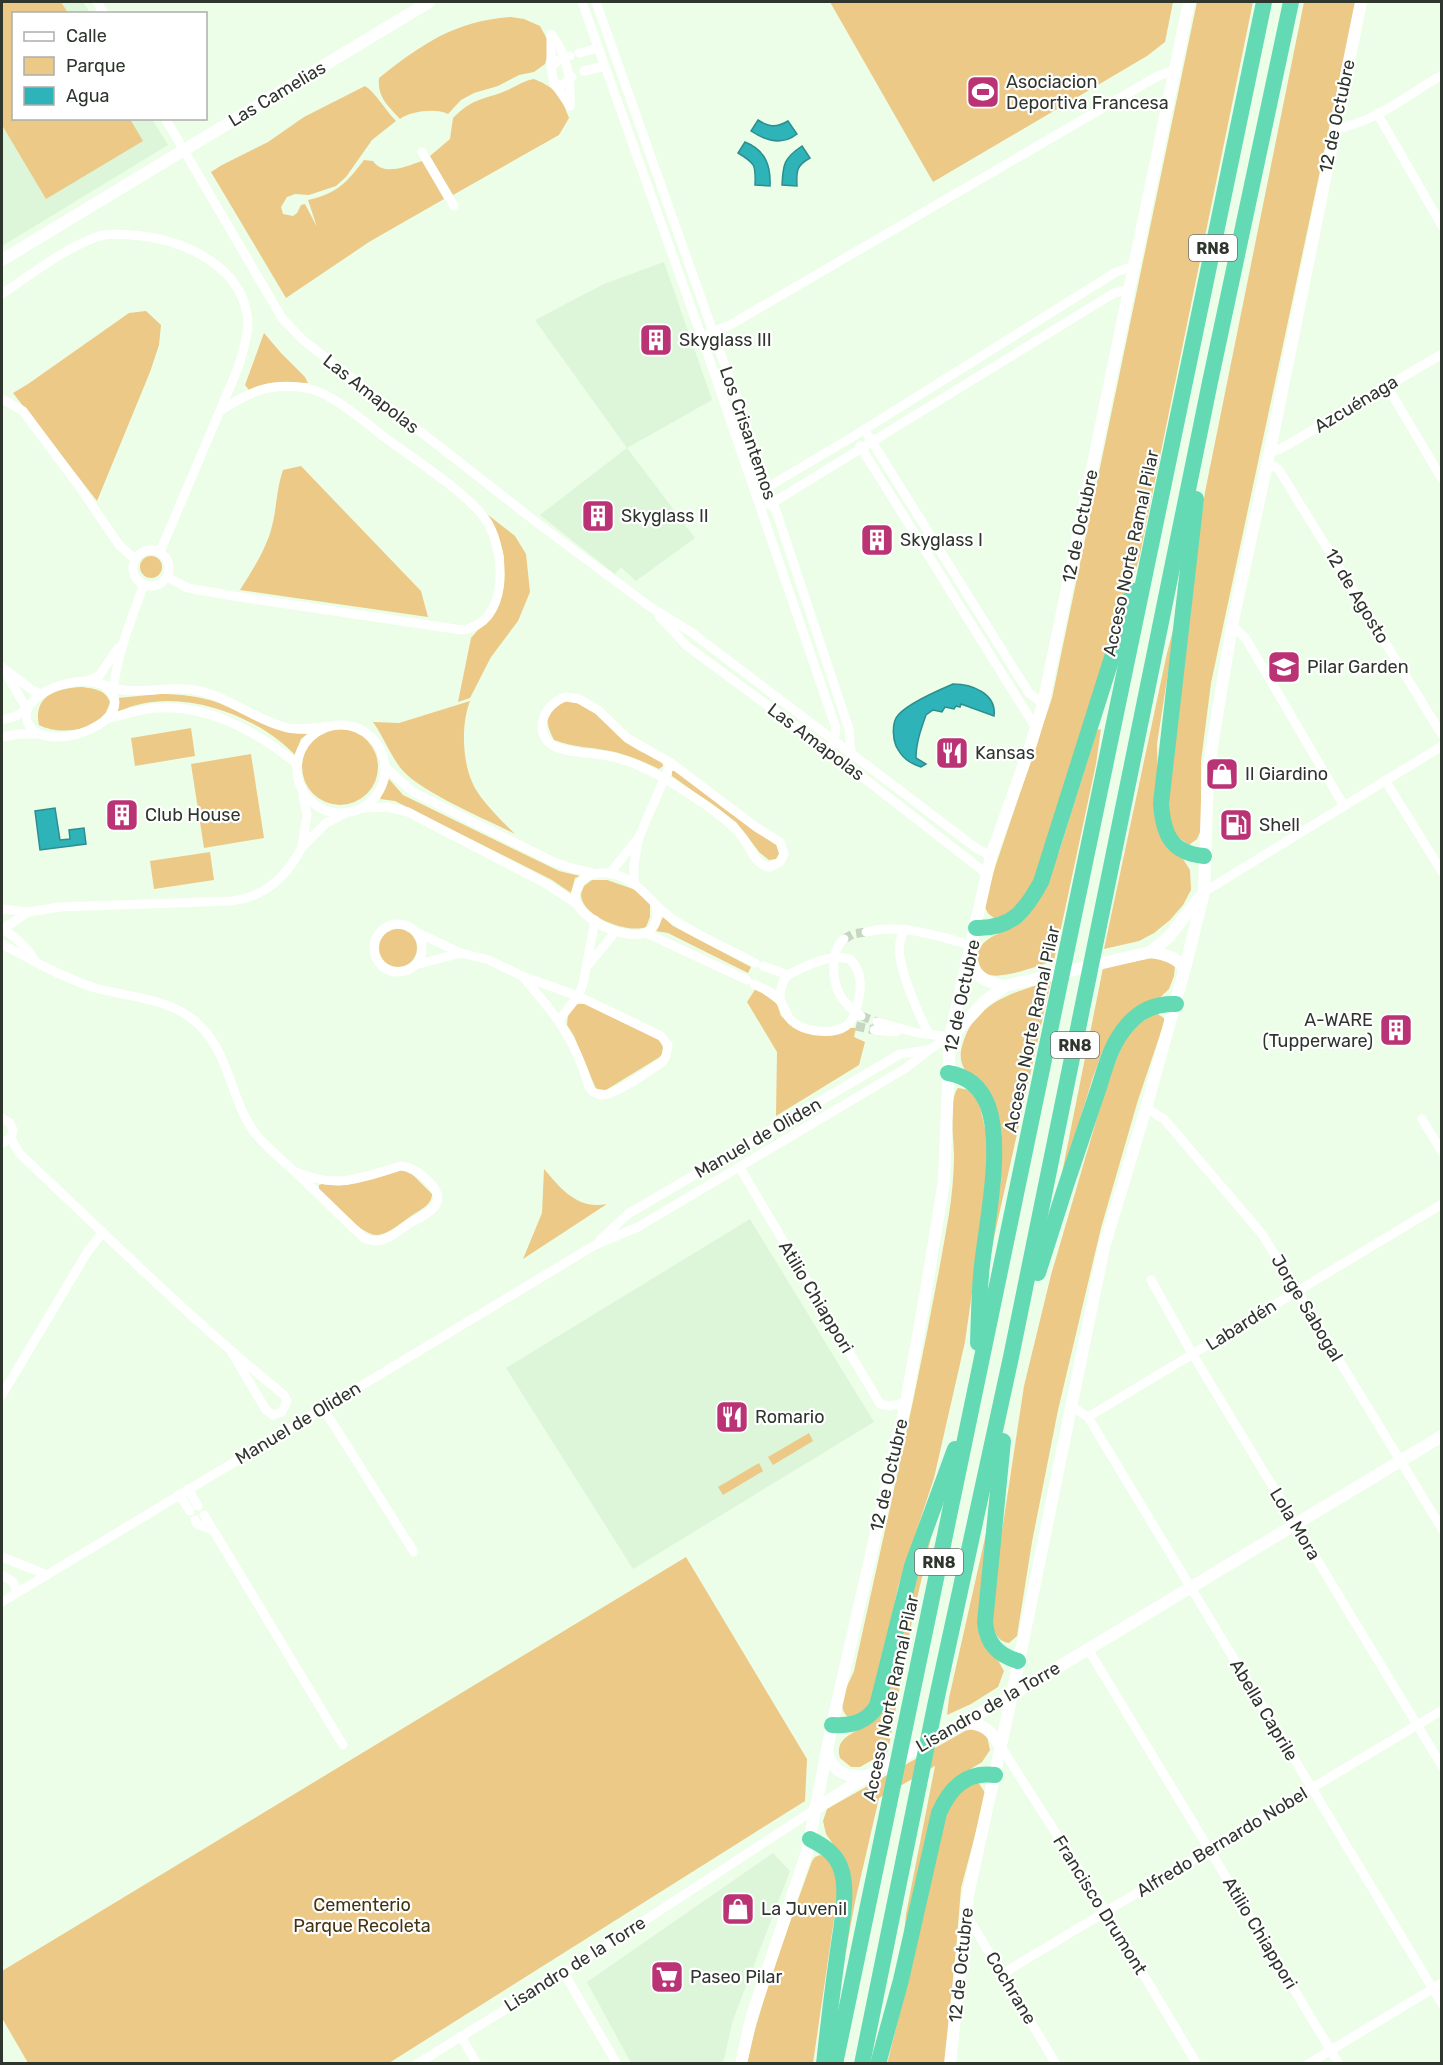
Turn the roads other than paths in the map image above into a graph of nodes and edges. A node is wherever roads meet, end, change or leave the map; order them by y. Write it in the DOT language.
graph roads {
  1 [pos="429,2"];
  2 [pos="582,2"];
  3 [pos="596,2"];
  4 [pos="1189,2"];
  5 [pos="1264,2"];
  6 [pos="1291,2"];
  7 [pos="1361,2"];
  8 [pos="613,51"];
  9 [pos="600,52"];
  10 [pos="571,55"];
  11 [pos="605,66"];
  12 [pos="551,67"];
  13 [pos="1174,70"];
  14 [pos="576,75"];
  15 [pos="1442,75"];
  16 [pos="554,83"];
  17 [pos="1377,113"];
  18 [pos="166,120"];
  19 [pos="638,122"];
  20 [pos="626,126"];
  21 [pos="1334,129"];
  22 [pos="184,151"];
  23 [pos="422,152"];
  24 [pos="454,206"];
  25 [pos="1442,226"];
  26 [pos="2,260"];
  27 [pos="1134,266"];
  28 [pos="1128,290"];
  29 [pos="2,294"];
  30 [pos="1038,319"];
  31 [pos="713,332"];
  32 [pos="1048,333"];
  33 [pos="701,335"];
  34 [pos="1442,354"];
  35 [pos="1210,382"];
  36 [pos="1387,386"];
  37 [pos="2,399"];
  38 [pos="220,411"];
  39 [pos="864,429"];
  40 [pos="854,436"];
  41 [pos="872,442"];
  42 [pos="861,449"];
  43 [pos="1270,450"];
  44 [pos="1266,466"];
  45 [pos="1442,479"];
  46 [pos="768,487"];
  47 [pos="756,492"];
  48 [pos="1163,495"];
  49 [pos="773,504"];
  50 [pos="761,507"];
  51 [pos="160,552"];
  52 [pos="135,559"];
  53 [pos="167,577"];
  54 [pos="144,585"];
  55 [pos="649,606"];
  56 [pos="813,621"];
  57 [pos="1232,625"];
  58 [pos="802,626"];
  59 [pos="124,639"];
  60 [pos="2,667"];
  61 [pos="86,682"];
  62 [pos="110,691"];
  63 [pos="41,694"];
  64 [pos="1043,704"];
  65 [pos="27,709"];
  66 [pos="107,719"];
  67 [pos="2,720"];
  68 [pos="329,726"];
  69 [pos="1036,728"];
  70 [pos="38,734"];
  71 [pos="1442,735"];
  72 [pos="2,737"];
  73 [pos="834,741"];
  74 [pos="1442,746"];
  75 [pos="828,750"];
  76 [pos="851,754"];
  77 [pos="671,763"];
  78 [pos="297,764"];
  79 [pos="845,764"];
  80 [pos="385,767"];
  81 [pos="664,778"];
  82 [pos="1385,780"];
  83 [pos="302,790"];
  84 [pos="1344,806"];
  85 [pos="359,809"];
  86 [pos="346,813"];
  87 [pos="639,837"];
  88 [pos="302,846"];
  89 [pos="992,856"];
  90 [pos="1204,856"];
  91 [pos="1442,872"];
  92 [pos="595,873"];
  93 [pos="610,873"];
  94 [pos="987,874"];
  95 [pos="634,884"];
  96 [pos="1204,892"];
  97 [pos="577,904"];
  98 [pos="656,906"];
  99 [pos="2,909"];
  100 [pos="28,912"];
  101 [pos="595,920"];
  102 [pos="2,928"];
  103 [pos="976,928"];
  104 [pos="905,929"];
  105 [pos="416,931"];
  106 [pos="616,931"];
  107 [pos="866,932"];
  108 [pos="646,933"];
  109 [pos="846,941"];
  110 [pos="2,944"];
  111 [pos="971,945"];
  112 [pos="1150,952"];
  113 [pos="461,953"];
  114 [pos="834,956"];
  115 [pos="34,959"];
  116 [pos="968,960"];
  117 [pos="415,965"];
  118 [pos="588,966"];
  119 [pos="1185,968"];
  120 [pos="788,975"];
  121 [pos="522,976"];
  122 [pos="1005,986"];
  123 [pos="578,996"];
  124 [pos="780,1001"];
  125 [pos="1176,1004"];
  126 [pos="858,1014"];
  127 [pos="559,1020"];
  128 [pos="876,1026"];
  129 [pos="929,1034"];
  130 [pos="950,1038"];
  131 [pos="930,1049"];
  132 [pos="948,1073"];
  133 [pos="1146,1108"];
  134 [pos="2,1118"];
  135 [pos="1422,1119"];
  136 [pos="11,1138"];
  137 [pos="2,1143"];
  138 [pos="1442,1152"];
  139 [pos="740,1168"];
  140 [pos="294,1172"];
  141 [pos="1442,1204"];
  142 [pos="103,1232"];
  143 [pos="595,1245"];
  144 [pos="1151,1280"];
  145 [pos="1297,1291"];
  146 [pos="232,1353"];
  147 [pos="1193,1355"];
  148 [pos="1011,1357"];
  149 [pos="2,1395"];
  150 [pos="975,1397"];
  151 [pos="906,1402"];
  152 [pos="1071,1406"];
  153 [pos="323,1408"];
  154 [pos="1088,1417"];
  155 [pos="1442,1436"];
  156 [pos="1400,1461"];
  157 [pos="184,1492"];
  158 [pos="194,1509"];
  159 [pos="199,1518"];
  160 [pos="1295,1524"];
  161 [pos="1442,1529"];
  162 [pos="414,1552"];
  163 [pos="2,1557"];
  164 [pos="2,1575"];
  165 [pos="47,1575"];
  166 [pos="1190,1588"];
  167 [pos="18,1592"];
  168 [pos="2,1602"];
  169 [pos="1088,1649"];
  170 [pos="1018,1661"];
  171 [pos="1012,1695"];
  172 [pos="1442,1710"];
  173 [pos="964,1723"];
  174 [pos="832,1725"];
  175 [pos="1416,1725"];
  176 [pos="343,1745"];
  177 [pos="1001,1747"];
  178 [pos="827,1751"];
  179 [pos="1442,1767"];
  180 [pos="869,1775"];
  181 [pos="995,1775"];
  182 [pos="1311,1788"];
  183 [pos="814,1810"];
  184 [pos="810,1839"];
  185 [pos="1209,1849"];
  186 [pos="1106,1912"];
  187 [pos="966,1913"];
  188 [pos="564,1973"];
  189 [pos="1002,1974"];
  190 [pos="1442,1983"];
  191 [pos="1432,1989"];
  192 [pos="1442,2004"];
  193 [pos="461,2036"];
  194 [pos="1330,2050"];
  195 [pos="417,2064"];
  196 [pos="477,2064"];
  197 [pos="617,2064"];
  198 [pos="741,2064"];
  199 [pos="824,2064"];
  200 [pos="835,2064"];
  201 [pos="862,2064"];
  202 [pos="878,2064"];
  203 [pos="950,2064"];
  204 [pos="1056,2064"];
  205 [pos="1197,2064"];
  206 [pos="1308,2064"];
  207 [pos="1338,2064"];
  1 -- 22 [label="street, Las Camelias"];
  2 -- 9 [label="street, Los Crisantemos"];
  3 -- 8 [label="street, Los Crisantemos"];
  4 -- 13 [label="street, 12 de Octubre"];
  5 -- 48 [label="highway, Acceso Norte Ramal Pilar / RN8"];
  6 -- 35 [label="highway, RN8"];
  7 -- 21 [label="street, 12 de Octubre"];
  8 -- 9 [label="street"];
  8 -- 19 [label="street, Los Crisantemos"];
  9 -- 10 [label="street"];
  9 -- 11 [label="street, Los Crisantemos"];
  10 -- 12 [label="street"];
  10 -- 12 [label="street"];
  10 -- 14 [label="street"];
  11 -- 14 [label="street"];
  11 -- 20 [label="street, Los Crisantemos"];
  12 -- 16 [label="street"];
  13 -- 27 [label="street, 12 de Octubre"];
  13 -- 31 [label="street"];
  14 -- 16 [label="street"];
  14 -- 16 [label="street"];
  15 -- 17 [label="street"];
  17 -- 21 [label="street"];
  17 -- 25 [label="street"];
  18 -- 22 [label="street, Las Amapolas"];
  19 -- 20 [label="street"];
  19 -- 31 [label="street, Los Crisantemos"];
  20 -- 33 [label="street, Los Crisantemos"];
  21 -- 43 [label="street, 12 de Octubre"];
  22 -- 26 [label="street, Las Camelias"];
  22 -- 55 [label="street, Las Amapolas"];
  23 -- 24 [label="street"];
  27 -- 28 [label="street, 12 de Octubre"];
  27 -- 30 [label="street"];
  28 -- 32 [label="street"];
  28 -- 64 [label="street, 12 de Octubre"];
  29 -- 38 [label="street"];
  30 -- 32 [label="street"];
  30 -- 39 [label="street"];
  31 -- 33 [label="street"];
  31 -- 46 [label="street, Los Crisantemos"];
  32 -- 41 [label="street"];
  33 -- 47 [label="street, Los Crisantemos"];
  34 -- 36 [label="street, Azcuénaga"];
  35 -- 90 [label="highway"];
  35 -- 148 [label="highway, RN8"];
  36 -- 43 [label="street, Azcuénaga"];
  36 -- 45 [label="street"];
  37 -- 52 [label="street"];
  38 -- 51 [label="street"];
  38 -- 53 [label="street"];
  39 -- 40 [label="street"];
  39 -- 41 [label="street"];
  40 -- 42 [label="street"];
  40 -- 46 [label="street"];
  41 -- 42 [label="street"];
  41 -- 64 [label="street"];
  42 -- 49 [label="street"];
  42 -- 69 [label="street"];
  43 -- 44 [label="street, 12 de Octubre"];
  44 -- 57 [label="street, 12 de Octubre"];
  44 -- 71 [label="street, 12 de Agosto"];
  46 -- 47 [label="street"];
  46 -- 49 [label="street, Los Crisantemos"];
  47 -- 50 [label="street, Los Crisantemos"];
  48 -- 103 [label="highway"];
  48 -- 150 [label="highway, Acceso Norte Ramal Pilar / RN8"];
  49 -- 50 [label="street"];
  49 -- 56 [label="street, Los Crisantemos"];
  50 -- 58 [label="street, Los Crisantemos"];
  51 -- 52 [label="street"];
  51 -- 53 [label="street"];
  52 -- 54 [label="street"];
  53 -- 54 [label="street"];
  54 -- 59 [label="street"];
  55 -- 73 [label="street, Las Amapolas"];
  55 -- 75 [label="street, Las Amapolas"];
  56 -- 58 [label="street"];
  56 -- 76 [label="street, Los Crisantemos"];
  57 -- 84 [label="street"];
  57 -- 90 [label="street, 12 de Octubre"];
  58 -- 73 [label="street, Los Crisantemos"];
  59 -- 61 [label="street"];
  59 -- 62 [label="street"];
  60 -- 63 [label="street"];
  60 -- 65 [label="street"];
  61 -- 62 [label="street"];
  61 -- 63 [label="street"];
  62 -- 66 [label="street"];
  62 -- 68 [label="street"];
  63 -- 65 [label="street"];
  64 -- 69 [label="street, 12 de Octubre"];
  65 -- 67 [label="street"];
  65 -- 70 [label="street"];
  66 -- 70 [label="street"];
  66 -- 78 [label="street"];
  68 -- 78 [label="street"];
  68 -- 80 [label="street"];
  69 -- 89 [label="street, 12 de Octubre"];
  70 -- 72 [label="street"];
  73 -- 75 [label="street"];
  73 -- 76 [label="street, Las Amapolas"];
  74 -- 82 [label="street"];
  75 -- 79 [label="street, Las Amapolas"];
  76 -- 79 [label="street"];
  76 -- 89 [label="street, Las Amapolas"];
  77 -- 81 [label="street"];
  77 -- 81 [label="street"];
  77 -- 81 [label="street"];
  78 -- 83 [label="street"];
  79 -- 94 [label="street, Las Amapolas"];
  80 -- 85 [label="street"];
  80 -- 92 [label="street"];
  81 -- 87 [label="street"];
  82 -- 84 [label="street"];
  82 -- 91 [label="street"];
  83 -- 86 [label="street"];
  83 -- 88 [label="street"];
  84 -- 96 [label="street"];
  85 -- 86 [label="street"];
  85 -- 97 [label="street"];
  86 -- 88 [label="street"];
  87 -- 93 [label="street"];
  87 -- 95 [label="street"];
  88 -- 100 [label="street"];
  89 -- 94 [label="street, 12 de Octubre"];
  90 -- 96 [label="street, 12 de Octubre"];
  92 -- 93 [label="street"];
  92 -- 97 [label="street"];
  93 -- 95 [label="street"];
  94 -- 103 [label="street, 12 de Octubre"];
  95 -- 98 [label="street"];
  96 -- 112 [label="street"];
  96 -- 119 [label="street, 12 de Octubre"];
  97 -- 101 [label="street"];
  98 -- 108 [label="street"];
  98 -- 120 [label="street"];
  99 -- 100 [label="street"];
  100 -- 102 [label="street"];
  101 -- 106 [label="street"];
  101 -- 118 [label="street"];
  102 -- 115 [label="street"];
  103 -- 111 [label="street, 12 de Octubre"];
  104 -- 107 [label="street"];
  104 -- 111 [label="street"];
  104 -- 129 [label="street"];
  105 -- 113 [label="street"];
  105 -- 117 [label="street"];
  105 -- 117 [label="street"];
  106 -- 108 [label="street"];
  106 -- 118 [label="street"];
  108 -- 124 [label="street"];
  109 -- 114 [label="street"];
  110 -- 115 [label="street"];
  111 -- 116 [label="street, 12 de Octubre"];
  112 -- 119 [label="street"];
  112 -- 122 [label="street"];
  113 -- 117 [label="street"];
  113 -- 121 [label="street"];
  114 -- 120 [label="street"];
  114 -- 126 [label="street"];
  114 -- 126 [label="street"];
  115 -- 140 [label="street"];
  116 -- 122 [label="street"];
  116 -- 130 [label="street, 12 de Octubre"];
  118 -- 123 [label="street"];
  119 -- 125 [label="street, 12 de Octubre"];
  120 -- 124 [label="street"];
  121 -- 123 [label="street"];
  121 -- 127 [label="street"];
  122 -- 130 [label="street"];
  123 -- 127 [label="street"];
  123 -- 127 [label="street"];
  124 -- 126 [label="street"];
  125 -- 133 [label="street, 12 de Octubre"];
  125 -- 148 [label="highway"];
  128 -- 129 [label="street"];
  129 -- 130 [label="street"];
  130 -- 131 [label="street, Manuel de Oliden"];
  130 -- 132 [label="street, 12 de Octubre"];
  131 -- 139 [label="street, Manuel de Oliden"];
  131 -- 143 [label="street, Manuel de Oliden"];
  132 -- 150 [label="highway"];
  132 -- 151 [label="street, 12 de Octubre"];
  133 -- 145 [label="street, Jorge Sabogal"];
  133 -- 152 [label="street, 12 de Octubre"];
  134 -- 136 [label="street"];
  135 -- 138 [label="street"];
  136 -- 137 [label="street"];
  136 -- 142 [label="street"];
  139 -- 143 [label="street, Manuel de Oliden"];
  139 -- 151 [label="street, Atilio Chiappori"];
  140 -- 140 [label="street"];
  141 -- 145 [label="street, Labardén"];
  142 -- 146 [label="street"];
  142 -- 149 [label="street"];
  143 -- 153 [label="street, Manuel de Oliden"];
  144 -- 147 [label="street, Lola Mora"];
  145 -- 147 [label="street, Labardén"];
  145 -- 156 [label="street, Jorge Sabogal"];
  146 -- 146 [label="street"];
  147 -- 154 [label="street, Labardén"];
  147 -- 160 [label="street, Lola Mora"];
  148 -- 170 [label="highway"];
  148 -- 201 [label="highway, RN8"];
  150 -- 174 [label="highway"];
  150 -- 200 [label="highway, Acceso Norte Ramal Pilar / RN8"];
  151 -- 174 [label="street, 12 de Octubre"];
  152 -- 154 [label="street"];
  152 -- 170 [label="street, 12 de Octubre"];
  153 -- 157 [label="street, Manuel de Oliden"];
  153 -- 162 [label="street"];
  154 -- 166 [label="street, Abella Caprile"];
  155 -- 156 [label="street, Lisandro de la Torre"];
  156 -- 160 [label="street, Lisandro de la Torre"];
  156 -- 161 [label="street, Jorge Sabogal"];
  157 -- 158 [label="street"];
  157 -- 165 [label="street, Manuel de Oliden"];
  159 -- 176 [label="street"];
  160 -- 166 [label="street, Lisandro de la Torre"];
  160 -- 175 [label="street, Lola Mora"];
  163 -- 165 [label="street"];
  164 -- 167 [label="street"];
  165 -- 167 [label="street, Manuel de Oliden"];
  166 -- 169 [label="street, Lisandro de la Torre"];
  166 -- 182 [label="street, Abella Caprile"];
  167 -- 168 [label="street, Manuel de Oliden"];
  169 -- 171 [label="street, Lisandro de la Torre"];
  169 -- 185 [label="street, Atilio Chiappori"];
  170 -- 171 [label="street, 12 de Octubre"];
  171 -- 173 [label="street, Lisandro de la Torre"];
  171 -- 177 [label="street, 12 de Octubre"];
  172 -- 175 [label="street, Alfredo Bernardo Nobel"];
  173 -- 177 [label="street"];
  173 -- 180 [label="street, Lisandro de la Torre"];
  174 -- 178 [label="street, 12 de Octubre"];
  175 -- 179 [label="street, Lola Mora"];
  175 -- 182 [label="street, Alfredo Bernardo Nobel"];
  177 -- 181 [label="street, 12 de Octubre"];
  177 -- 186 [label="street, Francisco Drumont"];
  178 -- 180 [label="street"];
  178 -- 183 [label="street, 12 de Octubre"];
  180 -- 183 [label="street, Lisandro de la Torre"];
  181 -- 187 [label="street, 12 de Octubre"];
  181 -- 202 [label="highway"];
  182 -- 185 [label="street, Alfredo Bernardo Nobel"];
  182 -- 191 [label="street, Abella Caprile"];
  183 -- 184 [label="street, 12 de Octubre"];
  183 -- 188 [label="street, Lisandro de la Torre"];
  184 -- 198 [label="street, 12 de Octubre"];
  184 -- 199 [label="highway"];
  185 -- 186 [label="street, Alfredo Bernardo Nobel"];
  185 -- 194 [label="street, Atilio Chiappori"];
  186 -- 189 [label="street, Alfredo Bernardo Nobel"];
  186 -- 205 [label="street, Francisco Drumont"];
  187 -- 189 [label="street, Cochrane"];
  187 -- 203 [label="street, 12 de Octubre"];
  188 -- 193 [label="street, Lisandro de la Torre"];
  188 -- 197 [label="street"];
  189 -- 204 [label="street, Cochrane"];
  190 -- 191 [label="street"];
  191 -- 192 [label="street, Abella Caprile"];
  191 -- 194 [label="street"];
  193 -- 195 [label="street, Lisandro de la Torre"];
  193 -- 196 [label="street"];
  194 -- 206 [label="street"];
  194 -- 207 [label="street, Atilio Chiappori"];
}
